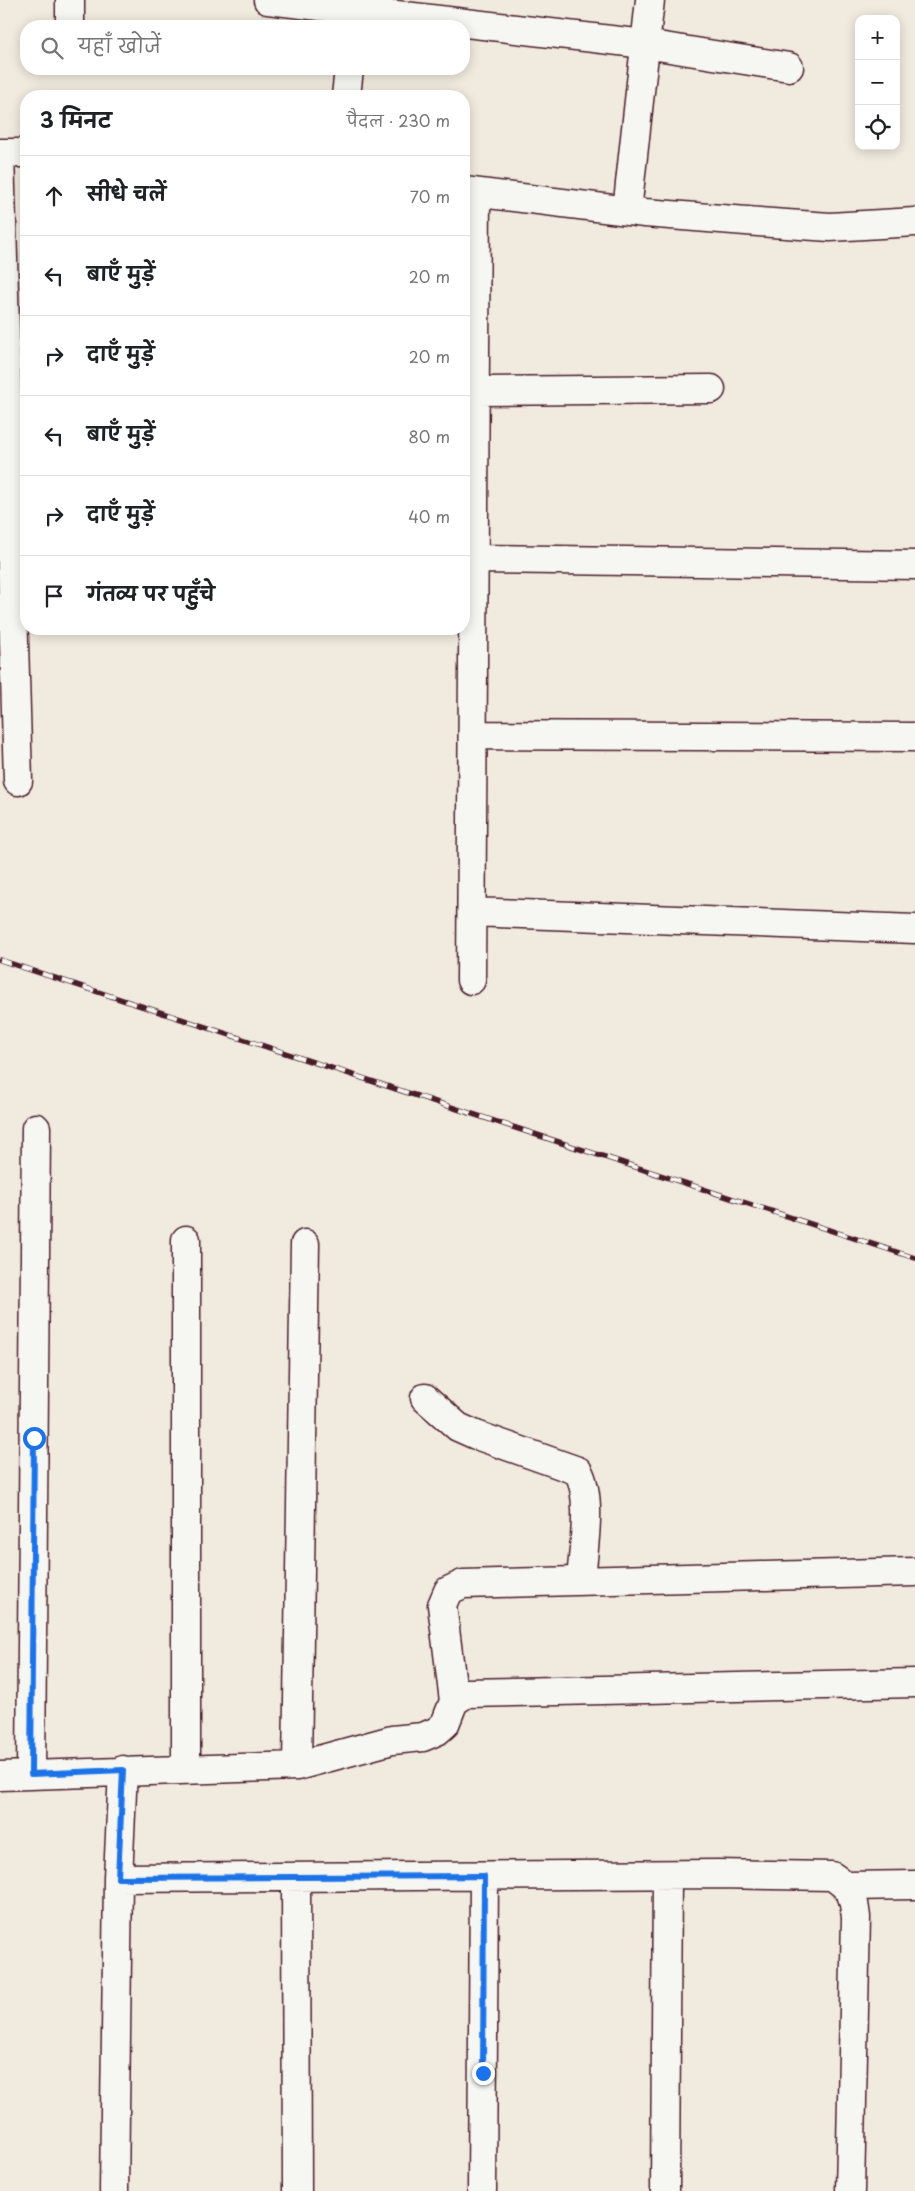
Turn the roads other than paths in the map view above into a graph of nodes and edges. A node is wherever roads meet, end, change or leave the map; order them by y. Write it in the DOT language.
graph roads {
  1 [pos="70,0"];
  2 [pos="268,0"];
  3 [pos="650,0"];
  4 [pos="355,12"];
  5 [pos="70,20"];
  6 [pos="428,20"];
  7 [pos="470,25"];
  8 [pos="645,44"];
  9 [pos="789,67"];
  10 [pos="348,75"];
  11 [pos="347,90"];
  12 [pos="0,153"];
  13 [pos="20,153"];
  14 [pos="470,192"];
  15 [pos="626,211"];
  16 [pos="915,222"];
  17 [pos="3,352"];
  18 [pos="711,389"];
  19 [pos="476,391"];
  20 [pos="6,535"];
  21 [pos="475,559"];
  22 [pos="915,566"];
  23 [pos="8,708"];
  24 [pos="474,735"];
  25 [pos="915,737"];
  26 [pos="18,781"];
  27 [pos="472,912"];
  28 [pos="915,929"];
  29 [pos="471,980"];
  30 [pos="36,1128"];
  31 [pos="186,1240"];
  32 [pos="305,1244"];
  33 [pos="425,1398"];
  34 [pos="915,1572"];
  35 [pos="581,1581"];
  36 [pos="915,1683"];
  37 [pos="454,1701"];
  38 [pos="297,1766"];
  39 [pos="186,1769"];
  40 [pos="123,1770"];
  41 [pos="31,1774"];
  42 [pos="0,1776"];
  43 [pos="667,1875"];
  44 [pos="484,1876"];
  45 [pos="118,1878"];
  46 [pos="296,1879"];
  47 [pos="915,1885"];
  48 [pos="848,1886"];
  49 [pos="114,2191"];
  50 [pos="298,2191"];
  51 [pos="482,2191"];
  52 [pos="665,2191"];
  53 [pos="850,2191"];
  1 -- 5 [label="street"];
  2 -- 4 [label="street"];
  3 -- 8 [label="street"];
  4 -- 6 [label="street"];
  7 -- 8 [label="street"];
  8 -- 9 [label="street"];
  8 -- 15 [label="street"];
  10 -- 11 [label="street"];
  12 -- 13 [label="street"];
  12 -- 17 [label="street"];
  14 -- 15 [label="street"];
  14 -- 19 [label="street"];
  15 -- 16 [label="street"];
  17 -- 20 [label="street"];
  18 -- 19 [label="street"];
  19 -- 21 [label="street"];
  20 -- 23 [label="street"];
  21 -- 22 [label="street"];
  21 -- 24 [label="street"];
  23 -- 26 [label="street"];
  24 -- 25 [label="street"];
  24 -- 27 [label="street"];
  27 -- 28 [label="street"];
  27 -- 29 [label="street"];
  30 -- 41 [label="street"];
  31 -- 39 [label="street"];
  32 -- 38 [label="street"];
  33 -- 35 [label="street"];
  34 -- 35 [label="street"];
  35 -- 37 [label="street"];
  36 -- 37 [label="street"];
  37 -- 38 [label="street"];
  38 -- 39 [label="street"];
  39 -- 40 [label="street"];
  40 -- 41 [label="street"];
  40 -- 45 [label="street"];
  41 -- 42 [label="street"];
  43 -- 44 [label="street"];
  43 -- 48 [label="street"];
  43 -- 52 [label="street"];
  44 -- 46 [label="street"];
  44 -- 51 [label="street"];
  45 -- 46 [label="street"];
  45 -- 49 [label="street"];
  46 -- 50 [label="street"];
  47 -- 48 [label="street"];
  48 -- 53 [label="street"];
}
